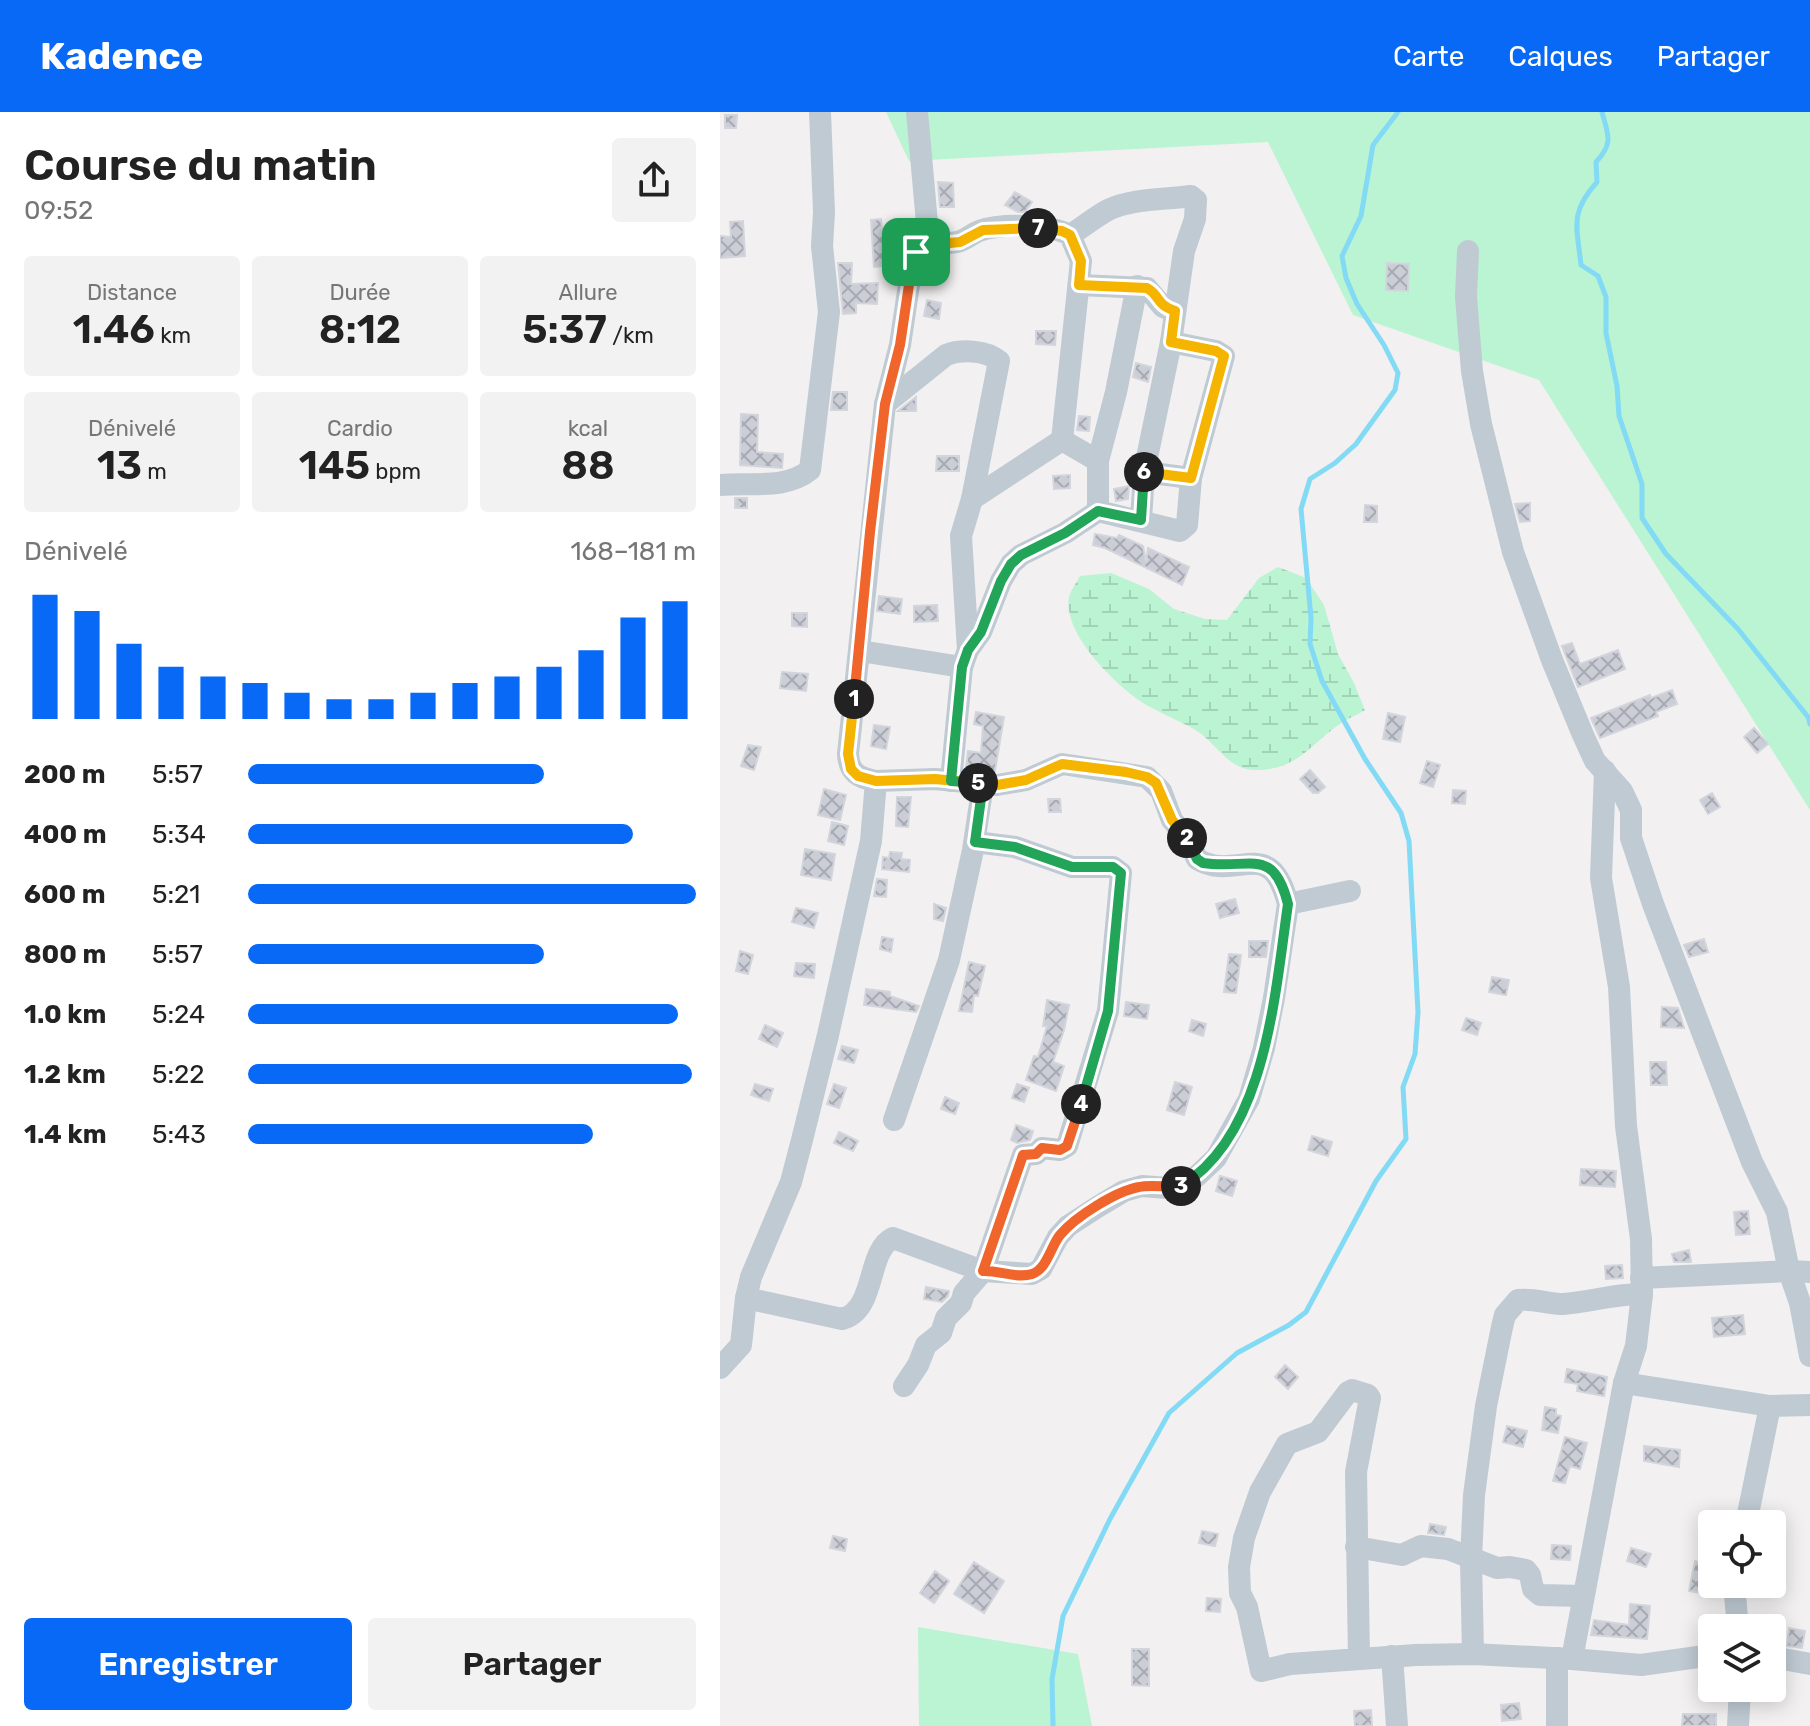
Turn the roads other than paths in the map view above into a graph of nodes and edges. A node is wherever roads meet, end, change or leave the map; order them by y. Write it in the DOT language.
graph roads {
  1 [pos="820,112"];
  2 [pos="917,112"];
  3 [pos="1070,235"];
  4 [pos="929,245"];
  5 [pos="1468,251"];
  6 [pos="1079,285"];
  7 [pos="1137,286"];
  8 [pos="1175,311"];
  9 [pos="1171,342"];
  10 [pos="885,404"];
  11 [pos="1062,440"];
  12 [pos="1098,461"];
  13 [pos="1144,472"];
  14 [pos="1191,478"];
  15 [pos="720,485"];
  16 [pos="972,499"];
  17 [pos="1098,511"];
  18 [pos="1141,520"];
  19 [pos="860,651"];
  20 [pos="965,658"];
  21 [pos="1605,771"];
  22 [pos="876,781"];
  23 [pos="951,781"];
  24 [pos="983,784"];
  25 [pos="975,842"];
  26 [pos="1350,891"];
  27 [pos="1288,904"];
  28 [pos="894,1120"];
  29 [pos="983,1271"];
  30 [pos="1799,1272"];
  31 [pos="1641,1286"];
  32 [pos="746,1298"];
  33 [pos="1810,1356"];
  34 [pos="720,1368"];
  35 [pos="1624,1383"];
  36 [pos="904,1386"];
  37 [pos="1810,1405"];
  38 [pos="1770,1406"];
  39 [pos="1749,1510"];
  40 [pos="1356,1547"];
  41 [pos="1471,1559"];
  42 [pos="1582,1596"];
  43 [pos="1473,1654"];
  44 [pos="1392,1656"];
  45 [pos="1698,1657"];
  46 [pos="1564,1658"];
  47 [pos="1359,1659"];
  48 [pos="1786,1660"];
  49 [pos="1810,1664"];
  50 [pos="1739,1702"];
  51 [pos="1397,1726"];
  52 [pos="1557,1726"];
  53 [pos="1738,1726"];
  1 -- 15 [label="street"];
  2 -- 4 [label="street"];
  3 -- 4 [label="street"];
  3 -- 6 [label="street"];
  3 -- 8 [label="street"];
  4 -- 10 [label="street"];
  5 -- 21 [label="street"];
  6 -- 7 [label="street"];
  6 -- 11 [label="street"];
  7 -- 8 [label="street"];
  7 -- 12 [label="street"];
  8 -- 9 [label="street"];
  9 -- 13 [label="street"];
  9 -- 14 [label="street"];
  10 -- 16 [label="street"];
  10 -- 19 [label="street"];
  11 -- 12 [label="street"];
  11 -- 16 [label="street"];
  12 -- 17 [label="street"];
  13 -- 14 [label="street"];
  13 -- 18 [label="street"];
  14 -- 18 [label="street"];
  16 -- 20 [label="street"];
  17 -- 18 [label="street"];
  17 -- 20 [label="street"];
  19 -- 20 [label="street"];
  19 -- 22 [label="street"];
  20 -- 23 [label="street"];
  21 -- 30 [label="street"];
  21 -- 31 [label="street"];
  22 -- 23 [label="street"];
  22 -- 32 [label="street"];
  23 -- 24 [label="street"];
  24 -- 25 [label="street"];
  24 -- 27 [label="street"];
  25 -- 28 [label="street"];
  25 -- 29 [label="street"];
  26 -- 27 [label="street"];
  27 -- 29 [label="street"];
  29 -- 32 [label="street"];
  29 -- 36 [label="street"];
  30 -- 31 [label="street"];
  30 -- 33 [label="street"];
  31 -- 35 [label="street"];
  31 -- 41 [label="street"];
  32 -- 34 [label="street"];
  35 -- 38 [label="street"];
  35 -- 42 [label="street"];
  37 -- 38 [label="street"];
  38 -- 39 [label="street"];
  40 -- 41 [label="street"];
  40 -- 47 [label="street"];
  40 -- 47 [label="street"];
  41 -- 42 [label="street"];
  41 -- 43 [label="street"];
  42 -- 46 [label="street"];
  43 -- 44 [label="street"];
  43 -- 46 [label="street"];
  44 -- 47 [label="street"];
  44 -- 51 [label="street"];
  45 -- 46 [label="street"];
  46 -- 52 [label="street"];
  48 -- 49 [label="street"];
  50 -- 53 [label="street"];
}
